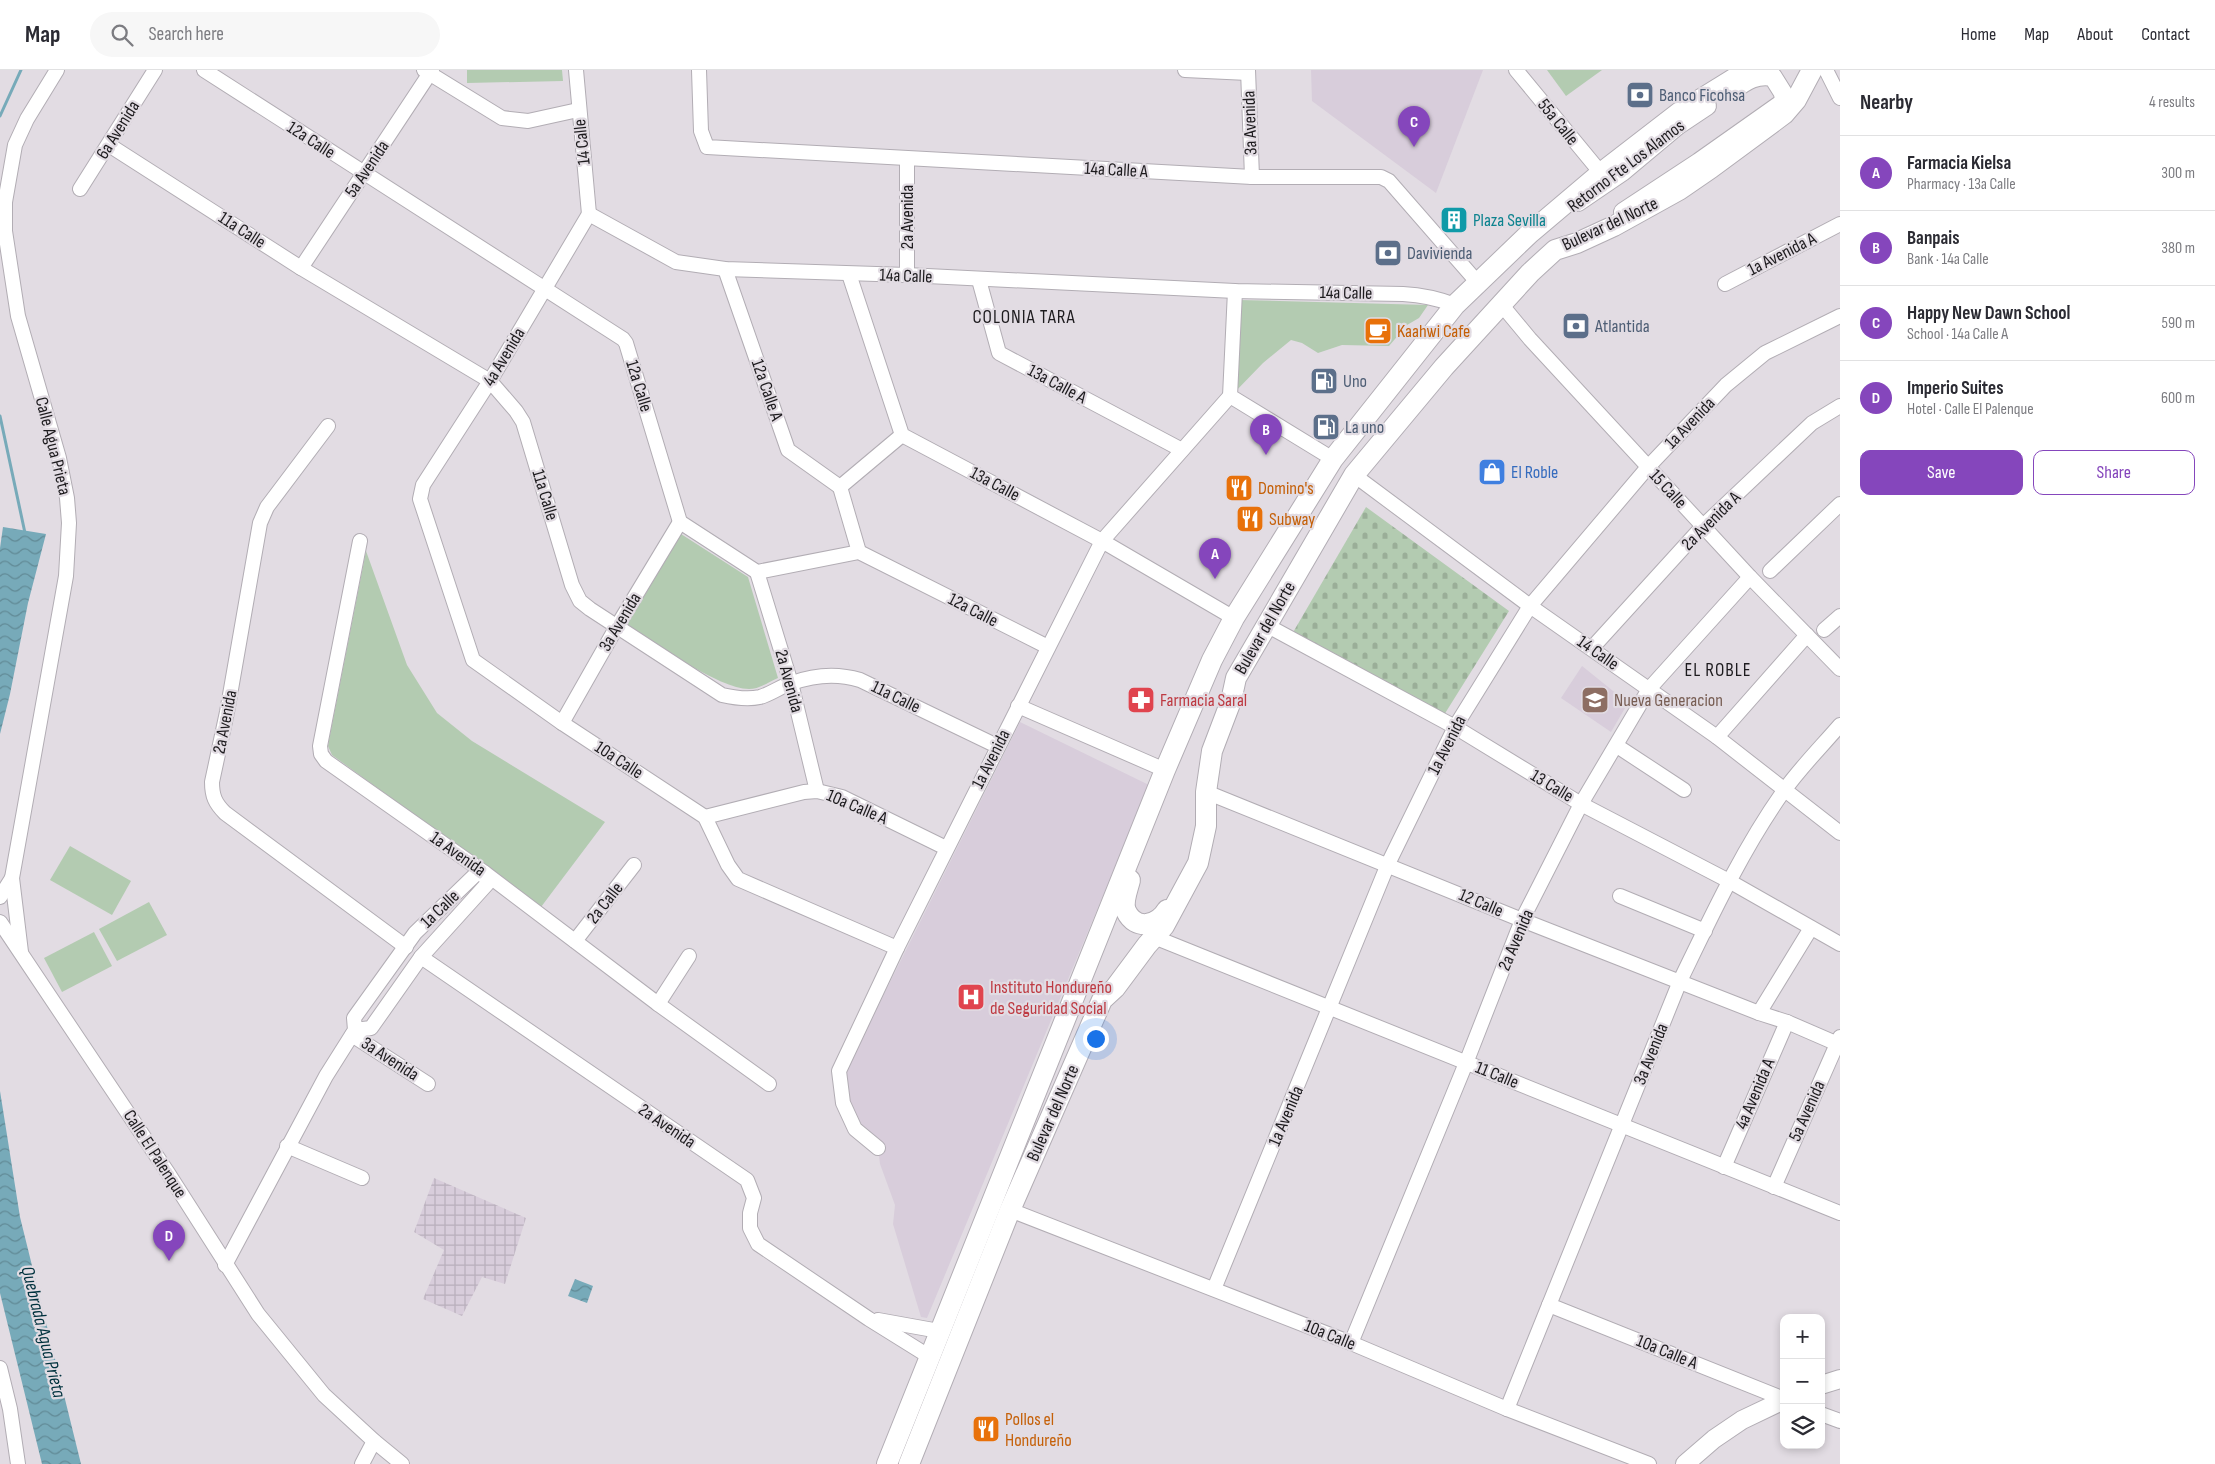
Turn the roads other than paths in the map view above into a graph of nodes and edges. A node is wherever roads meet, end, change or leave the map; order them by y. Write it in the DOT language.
graph roads {
  1 [pos="57,70"];
  2 [pos="155,70"];
  3 [pos="204,70"];
  4 [pos="576,70"];
  5 [pos="699,70"];
  6 [pos="1185,70"];
  7 [pos="1516,70"];
  8 [pos="1748,70"];
  9 [pos="1812,70"];
  10 [pos="1826,70"];
  11 [pos="428,71"];
  12 [pos="1248,71"];
  13 [pos="1840,98"];
  14 [pos="578,110"];
  15 [pos="109,144"];
  16 [pos="907,159"];
  17 [pos="1601,173"];
  18 [pos="363,174"];
  19 [pos="1252,177"];
  20 [pos="80,189"];
  21 [pos="589,214"];
  22 [pos="1840,224"];
  23 [pos="1530,233"];
  24 [pos="1555,250"];
  25 [pos="301,268"];
  26 [pos="725,269"];
  27 [pos="849,274"];
  28 [pos="907,275"];
  29 [pos="979,280"];
  30 [pos="1478,283"];
  31 [pos="1725,284"];
  32 [pos="544,290"];
  33 [pos="1235,291"];
  34 [pos="1501,304"];
  35 [pos="1455,305"];
  36 [pos="1840,316"];
  37 [pos="490,381"];
  38 [pos="1230,396"];
  39 [pos="1840,406"];
  40 [pos="1360,423"];
  41 [pos="328,426"];
  42 [pos="902,435"];
  43 [pos="1182,450"];
  44 [pos="1333,459"];
  45 [pos="1648,466"];
  46 [pos="1354,475"];
  47 [pos="840,487"];
  48 [pos="420,499"];
  49 [pos="1840,504"];
  50 [pos="680,522"];
  51 [pos="1703,526"];
  52 [pos="360,541"];
  53 [pos="1102,541"];
  54 [pos="858,552"];
  55 [pos="1770,571"];
  56 [pos="757,572"];
  57 [pos="1750,577"];
  58 [pos="1530,606"];
  59 [pos="1840,616"];
  60 [pos="1234,618"];
  61 [pos="1266,625"];
  62 [pos="616,628"];
  63 [pos="1824,630"];
  64 [pos="1807,635"];
  65 [pos="1048,647"];
  66 [pos="1592,648"];
  67 [pos="1840,668"];
  68 [pos="1236,678"];
  69 [pos="791,683"];
  70 [pos="1649,688"];
  71 [pos="1018,706"];
  72 [pos="562,723"];
  73 [pos="1840,725"];
  74 [pos="1455,727"];
  75 [pos="1717,737"];
  76 [pos="996,746"];
  77 [pos="1617,746"];
  78 [pos="1165,770"];
  79 [pos="1684,790"];
  80 [pos="817,791"];
  81 [pos="1784,791"];
  82 [pos="1206,792"];
  83 [pos="1581,804"];
  84 [pos="705,817"];
  85 [pos="1840,833"];
  86 [pos="946,848"];
  87 [pos="1388,864"];
  88 [pos="634,865"];
  89 [pos="485,872"];
  90 [pos="12,878"];
  91 [pos="1729,881"];
  92 [pos="1620,896"];
  93 [pos="0,897"];
  94 [pos="1522,920"];
  95 [pos="0,922"];
  96 [pos="1810,928"];
  97 [pos="1704,931"];
  98 [pos="1154,937"];
  99 [pos="575,941"];
  100 [pos="1840,944"];
  101 [pos="406,947"];
  102 [pos="897,948"];
  103 [pos="21,952"];
  104 [pos="689,956"];
  105 [pos="421,957"];
  106 [pos="1680,982"];
  107 [pos="658,1004"];
  108 [pos="1330,1008"];
  109 [pos="1758,1013"];
  110 [pos="1787,1022"];
  111 [pos="354,1033"];
  112 [pos="1839,1042"];
  113 [pos="1466,1063"];
  114 [pos="428,1084"];
  115 [pos="769,1084"];
  116 [pos="1622,1126"];
  117 [pos="287,1146"];
  118 [pos="878,1148"];
  119 [pos="1724,1167"];
  120 [pos="362,1178"];
  121 [pos="1774,1187"];
  122 [pos="1010,1210"];
  123 [pos="1840,1214"];
  124 [pos="225,1265"];
  125 [pos="1214,1289"];
  126 [pos="1550,1305"];
  127 [pos="870,1319"];
  128 [pos="940,1331"];
  129 [pos="1351,1342"];
  130 [pos="930,1357"];
  131 [pos="0,1368"];
  132 [pos="1840,1380"];
  133 [pos="1825,1384"];
  134 [pos="1780,1397"];
  135 [pos="1780,1401"];
  136 [pos="1507,1408"];
  137 [pos="1825,1415"];
  138 [pos="1840,1421"];
  139 [pos="374,1442"];
  140 [pos="18,1464"];
  141 [pos="362,1464"];
  142 [pos="402,1464"];
  143 [pos="887,1464"];
  144 [pos="909,1464"];
  145 [pos="1649,1464"];
  146 [pos="1685,1464"];
  1 -- 90 [label="street, Calle Agua Prieta"];
  2 -- 15 [label="street, 6a Avenida"];
  3 -- 18 [label="street, 12a Calle"];
  4 -- 14 [label="street, 14 Calle"];
  5 -- 16 [label="street, 14a Calle A"];
  6 -- 12 [label="street"];
  7 -- 17 [label="street, 55a Calle"];
  8 -- 17 [label="highway, Bulevar del Norte"];
  9 -- 24 [label="highway, Bulevar del Norte"];
  10 -- 13 [label="street"];
  11 -- 14 [label="street"];
  11 -- 18 [label="street, 5a Avenida"];
  12 -- 19 [label="street, 3a Avenida"];
  14 -- 21 [label="street, 14 Calle"];
  15 -- 20 [label="street, 6a Avenida"];
  15 -- 25 [label="street, 11a Calle"];
  16 -- 19 [label="street, 14a Calle A"];
  16 -- 28 [label="street, 2a Avenida"];
  17 -- 23 [label="highway, Bulevar del Norte"];
  18 -- 25 [label="street, 5a Avenida"];
  18 -- 32 [label="street, 12a Calle"];
  19 -- 30 [label="street, 14a Calle A"];
  21 -- 26 [label="street, 14a Calle"];
  21 -- 32 [label="street, 4a Avenida"];
  22 -- 31 [label="street, 1a Avenida A"];
  23 -- 24 [label="main road, Retorno Fte Los Alamos"];
  23 -- 30 [label="highway, Bulevar del Norte"];
  24 -- 34 [label="highway, Bulevar del Norte"];
  25 -- 37 [label="street, 11a Calle"];
  26 -- 27 [label="street, 14a Calle"];
  26 -- 47 [label="street, 12a Calle A"];
  27 -- 28 [label="street, 14a Calle"];
  27 -- 42 [label="street"];
  28 -- 29 [label="street, 14a Calle"];
  29 -- 33 [label="street, 14a Calle"];
  29 -- 43 [label="street, 13a Calle A"];
  30 -- 35 [label="highway, Bulevar del Norte"];
  32 -- 37 [label="street, 4a Avenida"];
  32 -- 50 [label="street, 12a Calle"];
  33 -- 35 [label="street, 14a Calle"];
  33 -- 38 [label="street"];
  34 -- 45 [label="street, 15 Calle"];
  34 -- 46 [label="highway, Bulevar del Norte"];
  35 -- 40 [label="highway, Bulevar del Norte"];
  36 -- 45 [label="street, 1a Avenida"];
  37 -- 48 [label="street, 4a Avenida"];
  37 -- 62 [label="street, 11a Calle"];
  38 -- 43 [label="street, 1a Avenida"];
  38 -- 44 [label="street"];
  39 -- 51 [label="street, 2a Avenida A"];
  40 -- 44 [label="highway, Bulevar del Norte"];
  40 -- 68 [label="highway"];
  41 -- 101 [label="street, 2a Avenida"];
  42 -- 47 [label="street"];
  42 -- 53 [label="street, 13a Calle"];
  43 -- 53 [label="street, 1a Avenida"];
  44 -- 60 [label="highway, Bulevar del Norte"];
  45 -- 51 [label="street, 15 Calle"];
  45 -- 58 [label="street, 1a Avenida"];
  46 -- 58 [label="street, 14 Calle"];
  46 -- 61 [label="highway, Bulevar del Norte"];
  47 -- 54 [label="street"];
  48 -- 72 [label="street, 10a Calle"];
  49 -- 55 [label="street"];
  50 -- 56 [label="street"];
  50 -- 62 [label="street, 3a Avenida"];
  51 -- 57 [label="street, 15 Calle"];
  51 -- 66 [label="street, 2a Avenida A"];
  52 -- 89 [label="street, 1a Avenida"];
  53 -- 60 [label="street, 13a Calle"];
  53 -- 65 [label="street, 1a Avenida"];
  54 -- 56 [label="street"];
  54 -- 65 [label="street, 12a Calle"];
  56 -- 69 [label="street, 2a Avenida"];
  57 -- 64 [label="street, 15 Calle"];
  57 -- 70 [label="street, 2a Avenida"];
  58 -- 66 [label="street, 14 Calle"];
  58 -- 74 [label="street, 1a Avenida"];
  59 -- 63 [label="street"];
  60 -- 78 [label="highway, Bulevar del Norte"];
  61 -- 68 [label="highway, Bulevar del Norte"];
  61 -- 74 [label="street, 13 Calle"];
  62 -- 69 [label="street, 11a Calle"];
  62 -- 72 [label="street, 3a Avenida"];
  64 -- 67 [label="street, 15 Calle"];
  64 -- 75 [label="street"];
  65 -- 71 [label="street, 1a Avenida"];
  66 -- 70 [label="street, 14 Calle"];
  68 -- 82 [label="highway, Bulevar del Norte"];
  69 -- 76 [label="street, 11a Calle"];
  69 -- 80 [label="street, 2a Avenida"];
  70 -- 75 [label="street, 14 Calle"];
  70 -- 77 [label="street, 2a Avenida"];
  71 -- 76 [label="street, 1a Avenida"];
  71 -- 78 [label="street"];
  72 -- 84 [label="street, 10a Calle"];
  73 -- 81 [label="street, 3a Avenida"];
  74 -- 83 [label="street, 13 Calle"];
  74 -- 87 [label="street, 1a Avenida"];
  75 -- 81 [label="street, 14 Calle"];
  76 -- 86 [label="street, 1a Avenida"];
  77 -- 79 [label="street"];
  77 -- 83 [label="street, 2a Avenida"];
  78 -- 128 [label="highway, Bulevar del Norte"];
  80 -- 84 [label="street, 10a Calle A"];
  80 -- 86 [label="street, 10a Calle A"];
  81 -- 85 [label="street, 14 Calle"];
  81 -- 91 [label="street, 3a Avenida"];
  82 -- 87 [label="street, 12 Calle"];
  82 -- 98 [label="highway, Bulevar del Norte"];
  83 -- 91 [label="street, 13 Calle"];
  83 -- 94 [label="street, 2a Avenida"];
  84 -- 102 [label="street"];
  86 -- 102 [label="street, 1a Avenida"];
  87 -- 94 [label="street, 12 Calle"];
  87 -- 108 [label="street, 1a Avenida"];
  88 -- 99 [label="street, 2a Calle"];
  89 -- 99 [label="street, 1a Avenida"];
  89 -- 101 [label="street, 1a Calle"];
  89 -- 105 [label="street, 1a Calle"];
  90 -- 93 [label="street"];
  90 -- 103 [label="street, Calle Agua Prieta"];
  91 -- 96 [label="street, 13 Calle"];
  91 -- 97 [label="street, 3a Avenida"];
  92 -- 97 [label="street"];
  94 -- 106 [label="street, 12 Calle"];
  94 -- 113 [label="street, 2a Avenida"];
  95 -- 103 [label="street, Calle El Palenque"];
  96 -- 100 [label="street, 13 Calle"];
  96 -- 109 [label="street"];
  97 -- 106 [label="street, 3a Avenida"];
  98 -- 108 [label="street, 11 Calle"];
  98 -- 122 [label="highway, Bulevar del Norte"];
  99 -- 107 [label="street, 1a Avenida"];
  101 -- 105 [label="street, 2a Avenida"];
  101 -- 111 [label="street, 1a Calle"];
  102 -- 118 [label="street, 1a Avenida"];
  103 -- 124 [label="street, Calle El Palenque"];
  104 -- 107 [label="street"];
  105 -- 111 [label="street, 1a Calle"];
  105 -- 127 [label="street, 2a Avenida"];
  106 -- 109 [label="street, 12 Calle"];
  106 -- 116 [label="street, 3a Avenida"];
  107 -- 115 [label="street, 1a Avenida"];
  108 -- 113 [label="street, 11 Calle"];
  108 -- 125 [label="street, 1a Avenida"];
  109 -- 110 [label="street, 12 Calle"];
  110 -- 112 [label="street, 12 Calle"];
  110 -- 119 [label="street, 4a Avenida A"];
  111 -- 114 [label="street, 3a Avenida"];
  111 -- 117 [label="street, 1a Calle"];
  112 -- 121 [label="street, 5a Avenida"];
  113 -- 116 [label="street, 11 Calle"];
  113 -- 129 [label="street, 2a Avenida"];
  116 -- 119 [label="street, 11 Calle"];
  116 -- 126 [label="street, 3a Avenida"];
  117 -- 120 [label="street"];
  117 -- 124 [label="street, 1a Calle"];
  119 -- 121 [label="street, 11 Calle"];
  121 -- 123 [label="street, 11 Calle"];
  122 -- 125 [label="street, 10a Calle"];
  122 -- 144 [label="highway, Bulevar del Norte"];
  124 -- 139 [label="street, Calle El Palenque"];
  125 -- 129 [label="street, 10a Calle"];
  126 -- 134 [label="street, 10a Calle A"];
  126 -- 136 [label="street, 3a Avenida"];
  127 -- 128 [label="street, 2a Avenida"];
  127 -- 130 [label="street, 2a Avenida"];
  128 -- 130 [label="highway, Bulevar del Norte"];
  129 -- 136 [label="street, 10a Calle"];
  130 -- 143 [label="highway, Bulevar del Norte"];
  131 -- 140 [label="street"];
  132 -- 133 [label="main road"];
  135 -- 146 [label="main road"];
  136 -- 145 [label="street, 10a Calle"];
  137 -- 138 [label="street"];
  139 -- 141 [label="street"];
  139 -- 142 [label="street, Calle El Palenque"];
}
